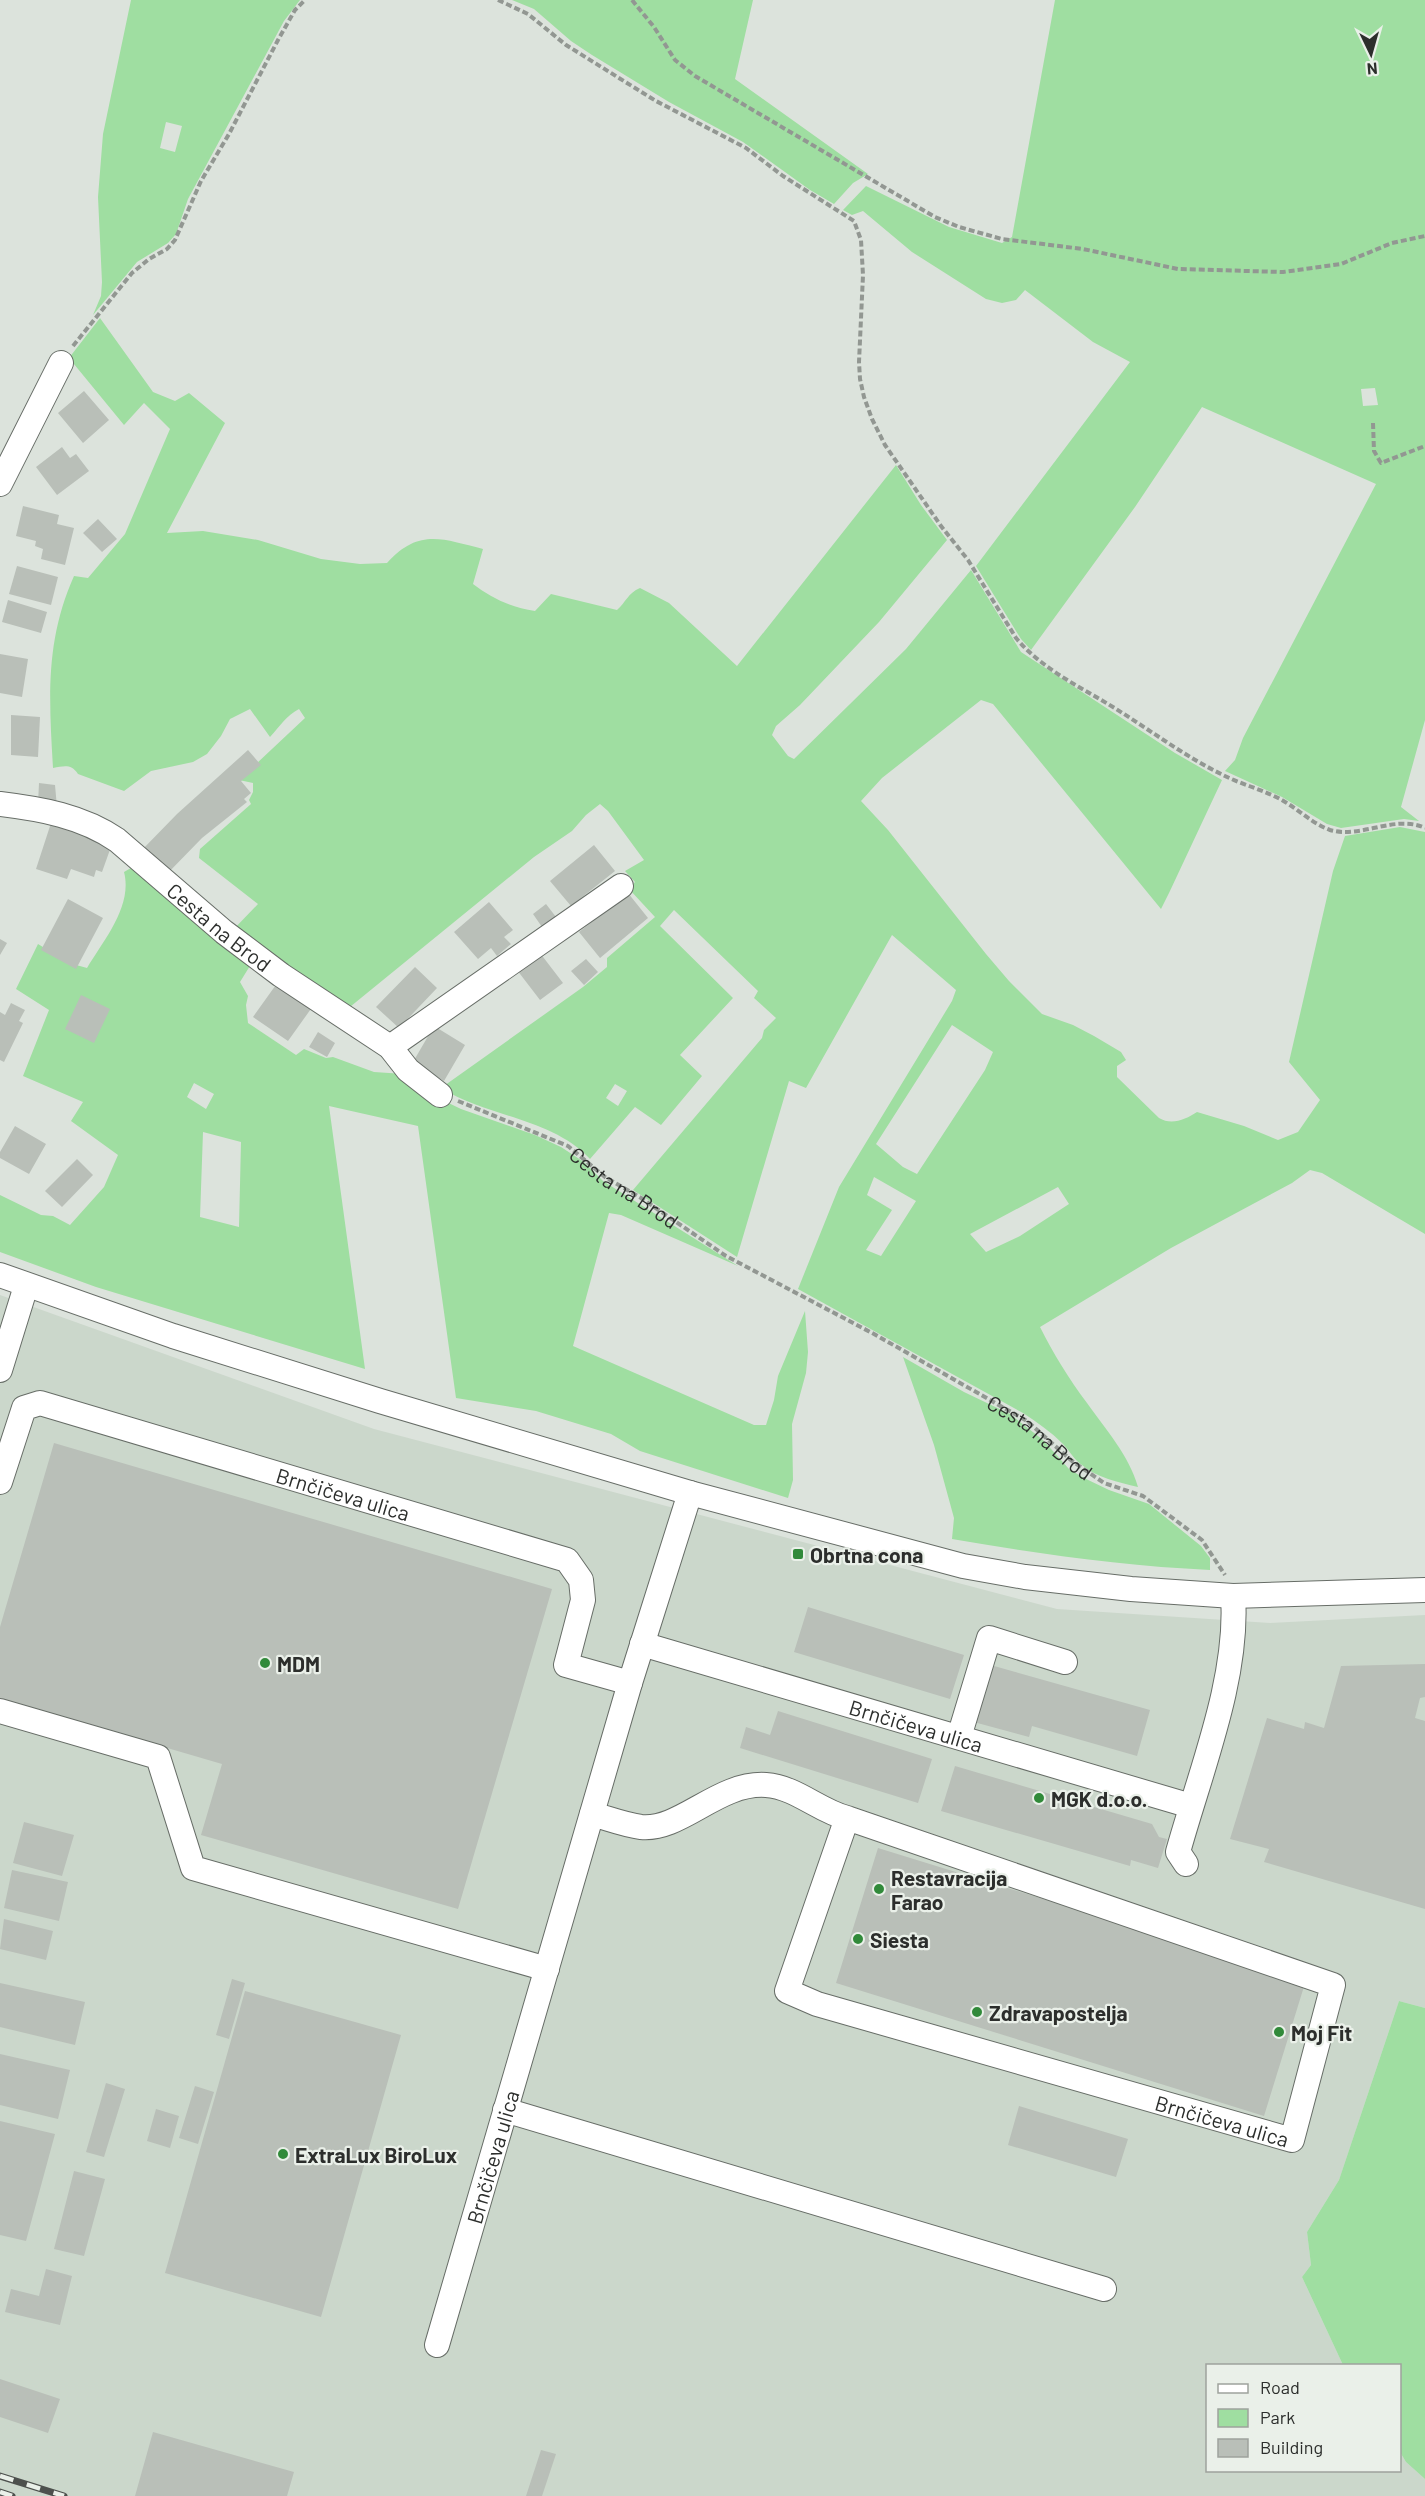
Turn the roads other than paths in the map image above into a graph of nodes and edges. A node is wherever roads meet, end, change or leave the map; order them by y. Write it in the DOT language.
graph roads {
  1 [pos="61,363"];
  2 [pos="0,484"];
  3 [pos="0,804"];
  4 [pos="621,886"];
  5 [pos="390,1047"];
  6 [pos="440,1095"];
  7 [pos="0,1275"];
  8 [pos="26,1286"];
  9 [pos="0,1370"];
  10 [pos="0,1482"];
  11 [pos="690,1493"];
  12 [pos="1226,1585"];
  13 [pos="1425,1590"];
  14 [pos="642,1644"];
  15 [pos="1065,1662"];
  16 [pos="630,1683"];
  17 [pos="0,1711"];
  18 [pos="960,1737"];
  19 [pos="1191,1806"];
  20 [pos="591,1814"];
  21 [pos="846,1818"];
  22 [pos="1186,1864"];
  23 [pos="546,1969"];
  24 [pos="505,2110"];
  25 [pos="1104,2289"];
  26 [pos="437,2344"];
  1 -- 2 [label="street"];
  3 -- 5 [label="street, Cesta na Brod"];
  4 -- 5 [label="street"];
  5 -- 6 [label="street, Cesta na Brod"];
  7 -- 8 [label="street"];
  8 -- 9 [label="street"];
  8 -- 11 [label="street"];
  10 -- 16 [label="street, Brnčičeva ulica"];
  11 -- 12 [label="street"];
  11 -- 14 [label="street, Brnčičeva ulica"];
  12 -- 13 [label="street"];
  12 -- 19 [label="street"];
  14 -- 16 [label="street, Brnčičeva ulica"];
  14 -- 18 [label="street, Brnčičeva ulica"];
  15 -- 18 [label="street"];
  16 -- 20 [label="street, Brnčičeva ulica"];
  17 -- 23 [label="street"];
  18 -- 19 [label="street, Brnčičeva ulica"];
  19 -- 22 [label="street"];
  20 -- 21 [label="street, Brnčičeva ulica"];
  20 -- 23 [label="street, Brnčičeva ulica"];
  21 -- 21 [label="street, Brnčičeva ulica"];
  23 -- 24 [label="street, Brnčičeva ulica"];
  24 -- 25 [label="street"];
  24 -- 26 [label="street, Brnčičeva ulica"];
}
